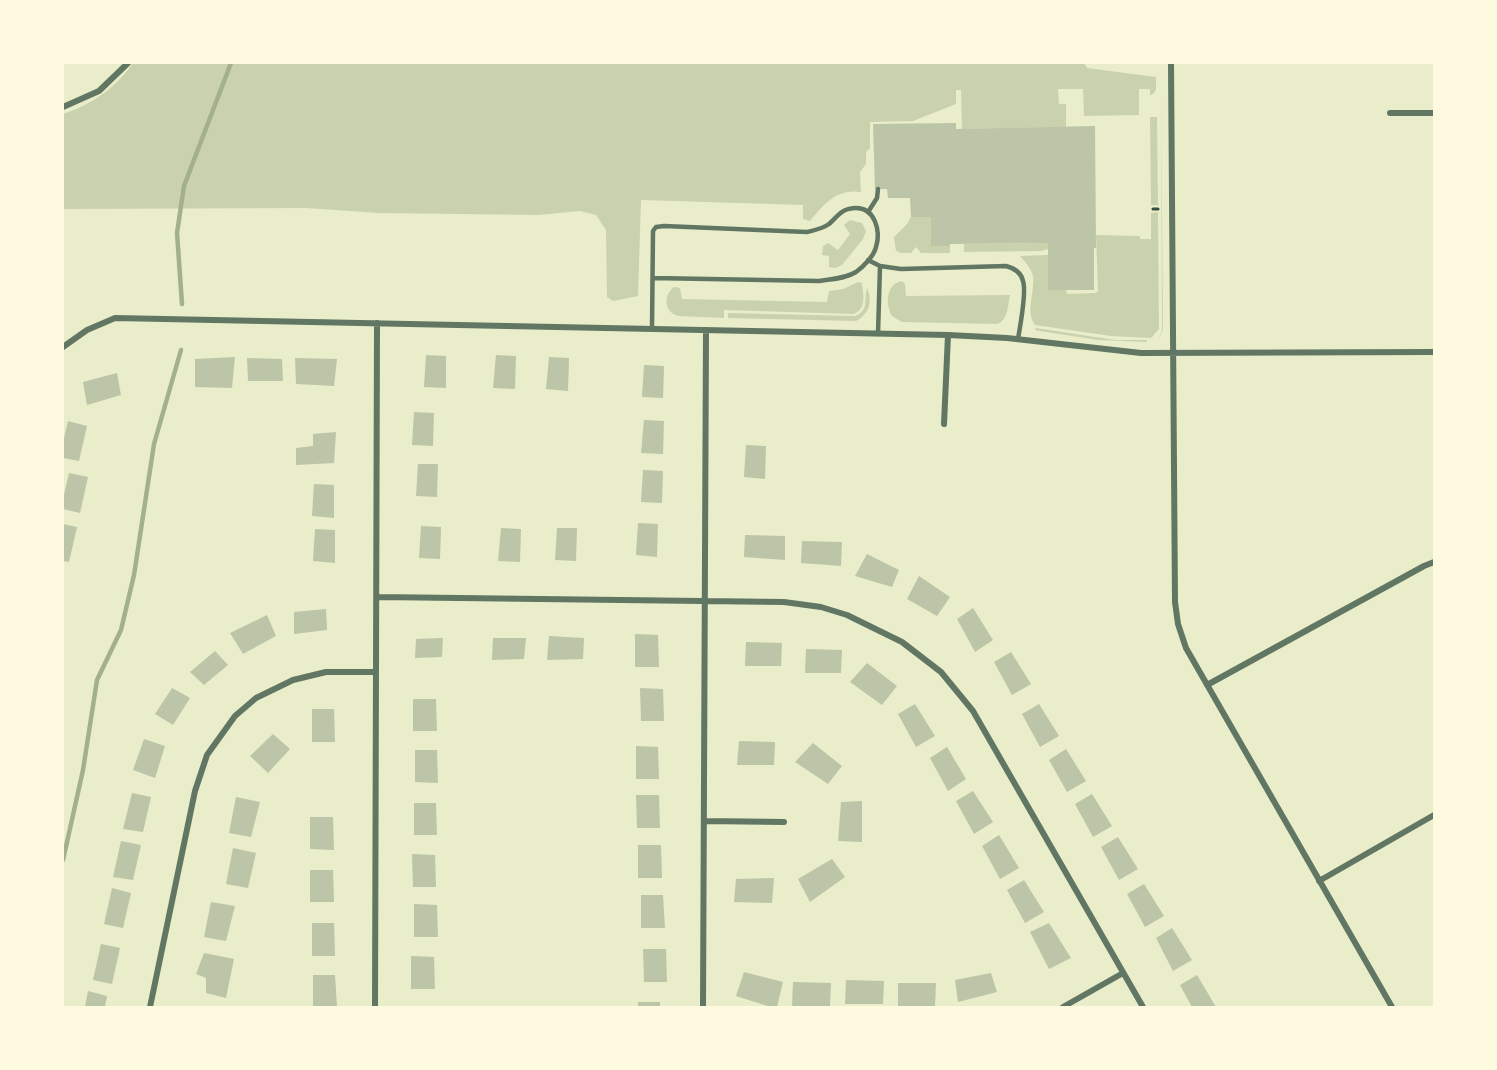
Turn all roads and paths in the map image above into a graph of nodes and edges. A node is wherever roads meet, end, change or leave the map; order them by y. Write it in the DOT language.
graph roads {
  1 [pos="128,63"];
  2 [pos="1171,63"];
  3 [pos="63,107"];
  4 [pos="1390,113"];
  5 [pos="1434,113"];
  6 [pos="878,189"];
  7 [pos="1153,209"];
  8 [pos="1158,209"];
  9 [pos="868,212"];
  10 [pos="868,260"];
  11 [pos="880,266"];
  12 [pos="653,278"];
  13 [pos="377,323"];
  14 [pos="652,328"];
  15 [pos="706,330"];
  16 [pos="878,334"];
  17 [pos="948,335"];
  18 [pos="1018,339"];
  19 [pos="63,346"];
  20 [pos="1174,352"];
  21 [pos="1434,352"];
  22 [pos="944,424"];
  23 [pos="1434,562"];
  24 [pos="377,597"];
  25 [pos="704,600"];
  26 [pos="375,672"];
  27 [pos="1207,685"];
  28 [pos="1434,815"];
  29 [pos="705,821"];
  30 [pos="784,822"];
  31 [pos="1319,881"];
  32 [pos="1123,973"];
  33 [pos="150,1007"];
  34 [pos="375,1007"];
  35 [pos="703,1007"];
  36 [pos="1063,1007"];
  37 [pos="1143,1007"];
  38 [pos="1392,1007"];
  1 -- 3 [label="street"];
  2 -- 20 [label="street"];
  4 -- 5 [label="street"];
  6 -- 9 [label="lane"];
  7 -- 8 [label="path"];
  9 -- 10 [label="lane"];
  9 -- 12 [label="lane"];
  10 -- 11 [label="lane"];
  10 -- 12 [label="lane"];
  11 -- 16 [label="lane"];
  11 -- 18 [label="lane"];
  12 -- 14 [label="lane"];
  13 -- 14 [label="street"];
  13 -- 19 [label="street"];
  13 -- 24 [label="street"];
  14 -- 15 [label="street"];
  15 -- 16 [label="street"];
  15 -- 25 [label="street"];
  16 -- 17 [label="street"];
  17 -- 18 [label="street"];
  17 -- 22 [label="street"];
  18 -- 20 [label="street"];
  20 -- 21 [label="street"];
  20 -- 27 [label="street"];
  23 -- 27 [label="street"];
  24 -- 25 [label="street"];
  24 -- 26 [label="street"];
  25 -- 29 [label="street"];
  25 -- 32 [label="street"];
  26 -- 33 [label="street"];
  26 -- 34 [label="street"];
  27 -- 31 [label="street"];
  28 -- 31 [label="street"];
  29 -- 30 [label="street"];
  29 -- 35 [label="street"];
  31 -- 38 [label="street"];
  32 -- 36 [label="street"];
  32 -- 37 [label="street"];
}
